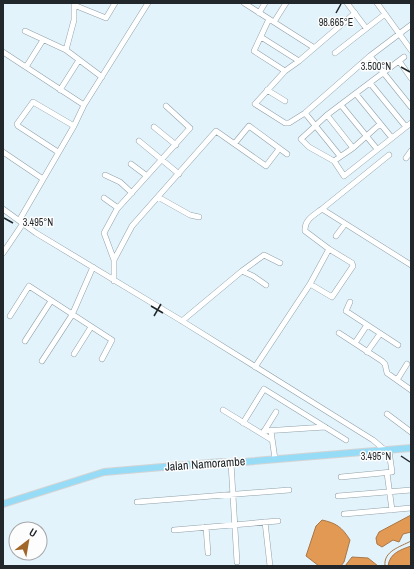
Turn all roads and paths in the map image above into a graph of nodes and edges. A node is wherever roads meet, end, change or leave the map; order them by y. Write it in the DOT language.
graph roads {
  1 [pos="115,3"];
  2 [pos="148,3"];
  3 [pos="244,3"];
  4 [pos="265,3"];
  5 [pos="286,3"];
  6 [pos="347,3"];
  7 [pos="377,3"];
  8 [pos="74,4"];
  9 [pos="259,13"];
  10 [pos="355,13"];
  11 [pos="386,14"];
  12 [pos="269,19"];
  13 [pos="274,22"];
  14 [pos="411,25"];
  15 [pos="366,28"];
  16 [pos="25,31"];
  17 [pos="399,35"];
  18 [pos="261,37"];
  19 [pos="43,40"];
  20 [pos="313,47"];
  21 [pos="66,50"];
  22 [pos="411,50"];
  23 [pos="3,52"];
  24 [pos="335,53"];
  25 [pos="370,56"];
  26 [pos="404,57"];
  27 [pos="79,60"];
  28 [pos="299,61"];
  29 [pos="399,61"];
  30 [pos="26,67"];
  31 [pos="285,71"];
  32 [pos="383,73"];
  33 [pos="102,77"];
  34 [pos="411,78"];
  35 [pos="370,83"];
  36 [pos="60,90"];
  37 [pos="267,90"];
  38 [pos="356,94"];
  39 [pos="285,101"];
  40 [pos="84,105"];
  41 [pos="341,105"];
  42 [pos="166,106"];
  43 [pos="411,107"];
  44 [pos="305,113"];
  45 [pos="327,116"];
  46 [pos="411,123"];
  47 [pos="380,124"];
  48 [pos="74,126"];
  49 [pos="314,126"];
  50 [pos="154,127"];
  51 [pos="406,127"];
  52 [pos="367,135"];
  53 [pos="392,138"];
  54 [pos="139,141"];
  55 [pos="235,144"];
  56 [pos="176,145"];
  57 [pos="353,148"];
  58 [pos="279,149"];
  59 [pos="377,149"];
  60 [pos="411,151"];
  61 [pos="3,152"];
  62 [pos="58,152"];
  63 [pos="287,154"];
  64 [pos="389,155"];
  65 [pos="340,156"];
  66 [pos="406,158"];
  67 [pos="162,160"];
  68 [pos="334,161"];
  69 [pos="131,164"];
  70 [pos="179,174"];
  71 [pos="105,175"];
  72 [pos="147,176"];
  73 [pos="42,179"];
  74 [pos="132,193"];
  75 [pos="158,197"];
  76 [pos="104,198"];
  77 [pos="118,208"];
  78 [pos="3,209"];
  79 [pos="322,209"];
  80 [pos="199,217"];
  81 [pos="22,221"];
  82 [pos="345,224"];
  83 [pos="336,236"];
  84 [pos="329,249"];
  85 [pos="3,253"];
  86 [pos="114,260"];
  87 [pos="280,264"];
  88 [pos="411,265"];
  89 [pos="93,267"];
  90 [pos="242,271"];
  91 [pos="114,281"];
  92 [pos="310,284"];
  93 [pos="266,285"];
  94 [pos="51,301"];
  95 [pos="350,302"];
  96 [pos="72,314"];
  97 [pos="10,316"];
  98 [pos="182,321"];
  99 [pos="367,325"];
  100 [pos="91,327"];
  101 [pos="338,333"];
  102 [pos="380,334"];
  103 [pos="25,341"];
  104 [pos="355,344"];
  105 [pos="398,345"];
  106 [pos="367,352"];
  107 [pos="74,354"];
  108 [pos="102,358"];
  109 [pos="42,361"];
  110 [pos="407,364"];
  111 [pos="255,367"];
  112 [pos="397,380"];
  113 [pos="411,390"];
  114 [pos="223,410"];
  115 [pos="276,412"];
  116 [pos="387,414"];
  117 [pos="243,422"];
  118 [pos="325,427"];
  119 [pos="271,431"];
  120 [pos="411,432"];
  121 [pos="263,433"];
  122 [pos="272,440"];
  123 [pos="346,440"];
  124 [pos="411,450"];
  125 [pos="388,451"];
  126 [pos="275,459"];
  127 [pos="231,462"];
  128 [pos="387,473"];
  129 [pos="342,477"];
  130 [pos="289,490"];
  131 [pos="411,490"];
  132 [pos="390,491"];
  133 [pos="233,495"];
  134 [pos="338,496"];
  135 [pos="138,502"];
  136 [pos="3,504"];
  137 [pos="411,508"];
  138 [pos="392,510"];
  139 [pos="344,514"];
  140 [pos="278,521"];
  141 [pos="265,522"];
  142 [pos="235,524"];
  143 [pos="206,527"];
  144 [pos="174,530"];
  145 [pos="208,553"];
  146 [pos="237,562"];
  147 [pos="270,566"];
  1 -- 8 [label="street"];
  2 -- 33 [label="street"];
  3 -- 9 [label="street"];
  4 -- 9 [label="street"];
  5 -- 13 [label="street"];
  6 -- 10 [label="street"];
  7 -- 11 [label="street"];
  8 -- 21 [label="street"];
  9 -- 12 [label="street"];
  10 -- 15 [label="street"];
  10 -- 20 [label="street"];
  11 -- 15 [label="street"];
  11 -- 17 [label="street"];
  12 -- 13 [label="street"];
  12 -- 18 [label="street"];
  13 -- 20 [label="street"];
  14 -- 17 [label="street"];
  15 -- 24 [label="street"];
  16 -- 19 [label="street"];
  17 -- 22 [label="street"];
  17 -- 25 [label="street"];
  18 -- 28 [label="street"];
  18 -- 31 [label="street"];
  19 -- 21 [label="street"];
  19 -- 30 [label="street"];
  20 -- 28 [label="street"];
  21 -- 27 [label="street"];
  23 -- 30 [label="street"];
  25 -- 32 [label="street"];
  25 -- 44 [label="street"];
  26 -- 29 [label="street"];
  27 -- 33 [label="street"];
  27 -- 36 [label="street"];
  28 -- 31 [label="street"];
  29 -- 32 [label="street"];
  29 -- 34 [label="street"];
  30 -- 36 [label="street"];
  31 -- 37 [label="street"];
  32 -- 35 [label="street"];
  32 -- 43 [label="street"];
  33 -- 40 [label="street"];
  35 -- 38 [label="street"];
  35 -- 51 [label="street"];
  36 -- 40 [label="street"];
  37 -- 39 [label="street"];
  37 -- 44 [label="street"];
  38 -- 41 [label="street"];
  38 -- 47 [label="street"];
  40 -- 48 [label="street"];
  41 -- 45 [label="street"];
  41 -- 52 [label="street"];
  42 -- 56 [label="street"];
  44 -- 49 [label="street"];
  45 -- 49 [label="street"];
  45 -- 57 [label="street"];
  46 -- 51 [label="street"];
  47 -- 52 [label="street"];
  47 -- 53 [label="street"];
  48 -- 62 [label="street"];
  48 -- 62 [label="street"];
  49 -- 65 [label="street"];
  49 -- 68 [label="street"];
  50 -- 56 [label="street"];
  51 -- 53 [label="street"];
  52 -- 57 [label="street"];
  52 -- 59 [label="street"];
  53 -- 59 [label="street"];
  54 -- 67 [label="street"];
  55 -- 58 [label="street"];
  55 -- 58 [label="street"];
  55 -- 70 [label="street"];
  56 -- 67 [label="street"];
  57 -- 65 [label="street"];
  58 -- 63 [label="street"];
  59 -- 68 [label="street"];
  60 -- 66 [label="street"];
  61 -- 73 [label="street"];
  62 -- 73 [label="street"];
  64 -- 79 [label="street"];
  65 -- 68 [label="street"];
  67 -- 70 [label="street"];
  67 -- 72 [label="street"];
  69 -- 72 [label="street"];
  70 -- 75 [label="street"];
  71 -- 74 [label="street"];
  72 -- 74 [label="street"];
  73 -- 81 [label="street"];
  74 -- 77 [label="street"];
  75 -- 80 [label="street"];
  75 -- 86 [label="street"];
  76 -- 77 [label="street"];
  77 -- 86 [label="street"];
  78 -- 81 [label="street"];
  79 -- 82 [label="street"];
  79 -- 84 [label="street"];
  81 -- 85 [label="street"];
  81 -- 89 [label="street"];
  82 -- 83 [label="street"];
  82 -- 88 [label="street"];
  84 -- 92 [label="street"];
  84 -- 92 [label="street"];
  86 -- 91 [label="street"];
  87 -- 90 [label="street"];
  89 -- 91 [label="street"];
  89 -- 96 [label="street"];
  90 -- 93 [label="street"];
  90 -- 98 [label="street"];
  91 -- 98 [label="street"];
  92 -- 111 [label="street"];
  94 -- 96 [label="street"];
  94 -- 97 [label="street"];
  94 -- 103 [label="street"];
  95 -- 99 [label="street"];
  96 -- 100 [label="street"];
  96 -- 109 [label="street"];
  98 -- 111 [label="street"];
  99 -- 102 [label="street"];
  99 -- 104 [label="street"];
  100 -- 107 [label="street"];
  100 -- 108 [label="street"];
  101 -- 104 [label="street"];
  102 -- 105 [label="street"];
  102 -- 106 [label="street"];
  104 -- 106 [label="street"];
  106 -- 112 [label="street"];
  110 -- 112 [label="street"];
  111 -- 125 [label="street"];
  112 -- 113 [label="street"];
  114 -- 117 [label="street"];
  115 -- 121 [label="street"];
  116 -- 120 [label="street"];
  117 -- 118 [label="street"];
  117 -- 121 [label="street"];
  118 -- 119 [label="street"];
  118 -- 123 [label="street"];
  119 -- 121 [label="street"];
  119 -- 122 [label="street"];
  121 -- 122 [label="street"];
  122 -- 126 [label="street"];
  124 -- 125 [label="main road, Jalan Namorambe"];
  125 -- 126 [label="main road, Jalan Namorambe"];
  125 -- 128 [label="street"];
  126 -- 127 [label="main road, Jalan Namorambe"];
  127 -- 133 [label="street"];
  127 -- 136 [label="main road, Jalan Namorambe"];
  128 -- 129 [label="street"];
  128 -- 132 [label="street"];
  130 -- 133 [label="street"];
  131 -- 132 [label="street"];
  132 -- 134 [label="street"];
  132 -- 138 [label="street"];
  133 -- 135 [label="street"];
  133 -- 142 [label="street"];
  137 -- 138 [label="street"];
  138 -- 139 [label="street"];
  140 -- 141 [label="street"];
  141 -- 142 [label="street"];
  141 -- 147 [label="street"];
  142 -- 143 [label="street"];
  142 -- 146 [label="street"];
  143 -- 144 [label="street"];
  143 -- 145 [label="street"];
}
